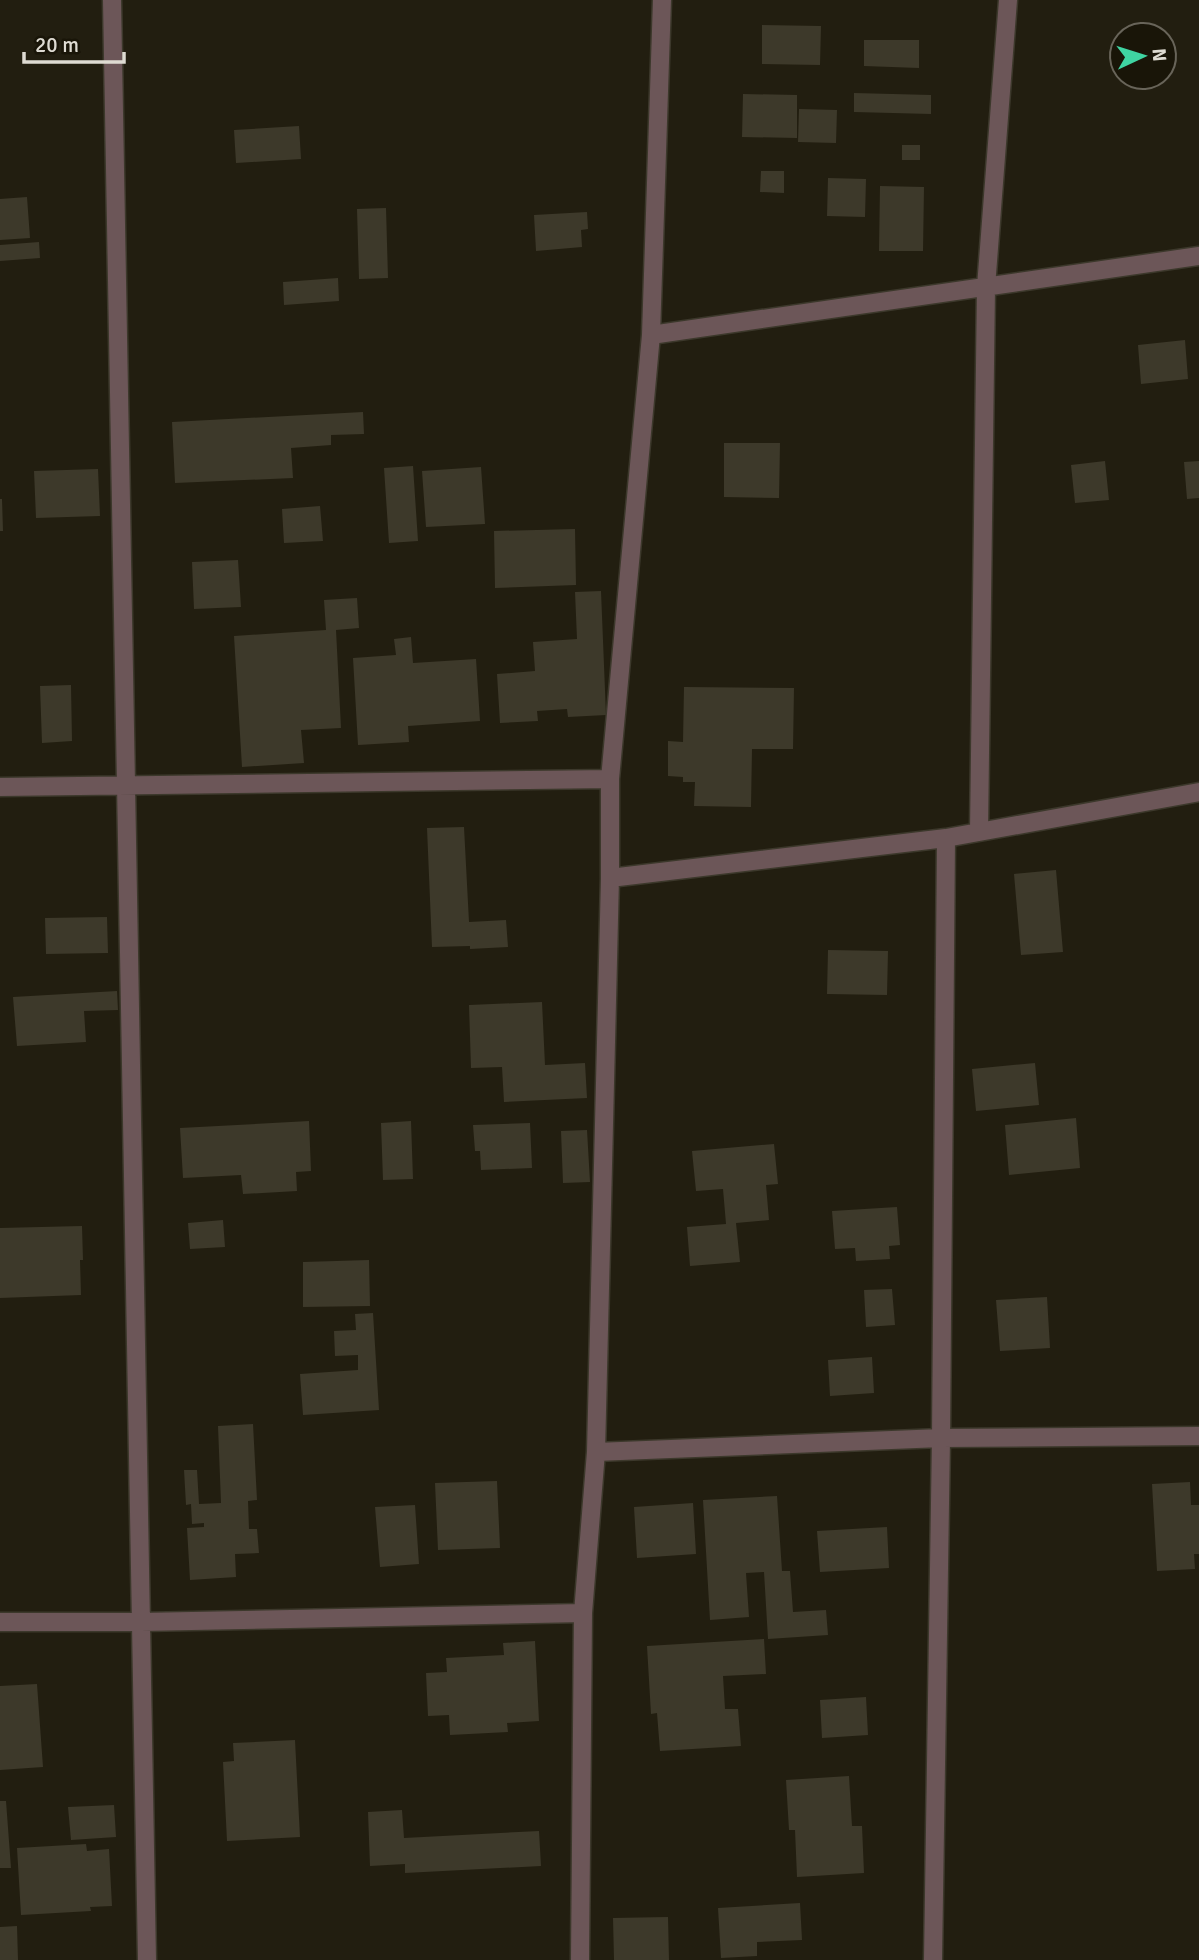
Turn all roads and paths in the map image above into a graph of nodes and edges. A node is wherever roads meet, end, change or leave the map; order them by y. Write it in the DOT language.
graph roads {
  1 [pos="112,0"];
  2 [pos="662,0"];
  3 [pos="1008,0"];
  4 [pos="1199,256"];
  5 [pos="986,287"];
  6 [pos="651,335"];
  7 [pos="610,779"];
  8 [pos="125,786"];
  9 [pos="0,787"];
  10 [pos="1199,792"];
  11 [pos="979,832"];
  12 [pos="946,838"];
  13 [pos="610,878"];
  14 [pos="1199,1436"];
  15 [pos="941,1438"];
  16 [pos="596,1452"];
  17 [pos="583,1613"];
  18 [pos="0,1622"];
  19 [pos="141,1622"];
  20 [pos="147,1960"];
  21 [pos="580,1960"];
  22 [pos="933,1960"];
  1 -- 8 [label="street"];
  2 -- 6 [label="street"];
  3 -- 5 [label="street"];
  4 -- 5 [label="street"];
  5 -- 6 [label="street"];
  5 -- 11 [label="street"];
  6 -- 7 [label="street"];
  7 -- 8 [label="street"];
  7 -- 13 [label="street"];
  8 -- 9 [label="street"];
  8 -- 19 [label="street"];
  10 -- 11 [label="street"];
  11 -- 12 [label="street"];
  12 -- 13 [label="street"];
  12 -- 15 [label="street"];
  13 -- 16 [label="street"];
  14 -- 15 [label="street"];
  15 -- 16 [label="street"];
  15 -- 22 [label="street"];
  16 -- 17 [label="street"];
  17 -- 19 [label="street"];
  17 -- 21 [label="street"];
  18 -- 19 [label="street"];
  19 -- 20 [label="street"];
}
